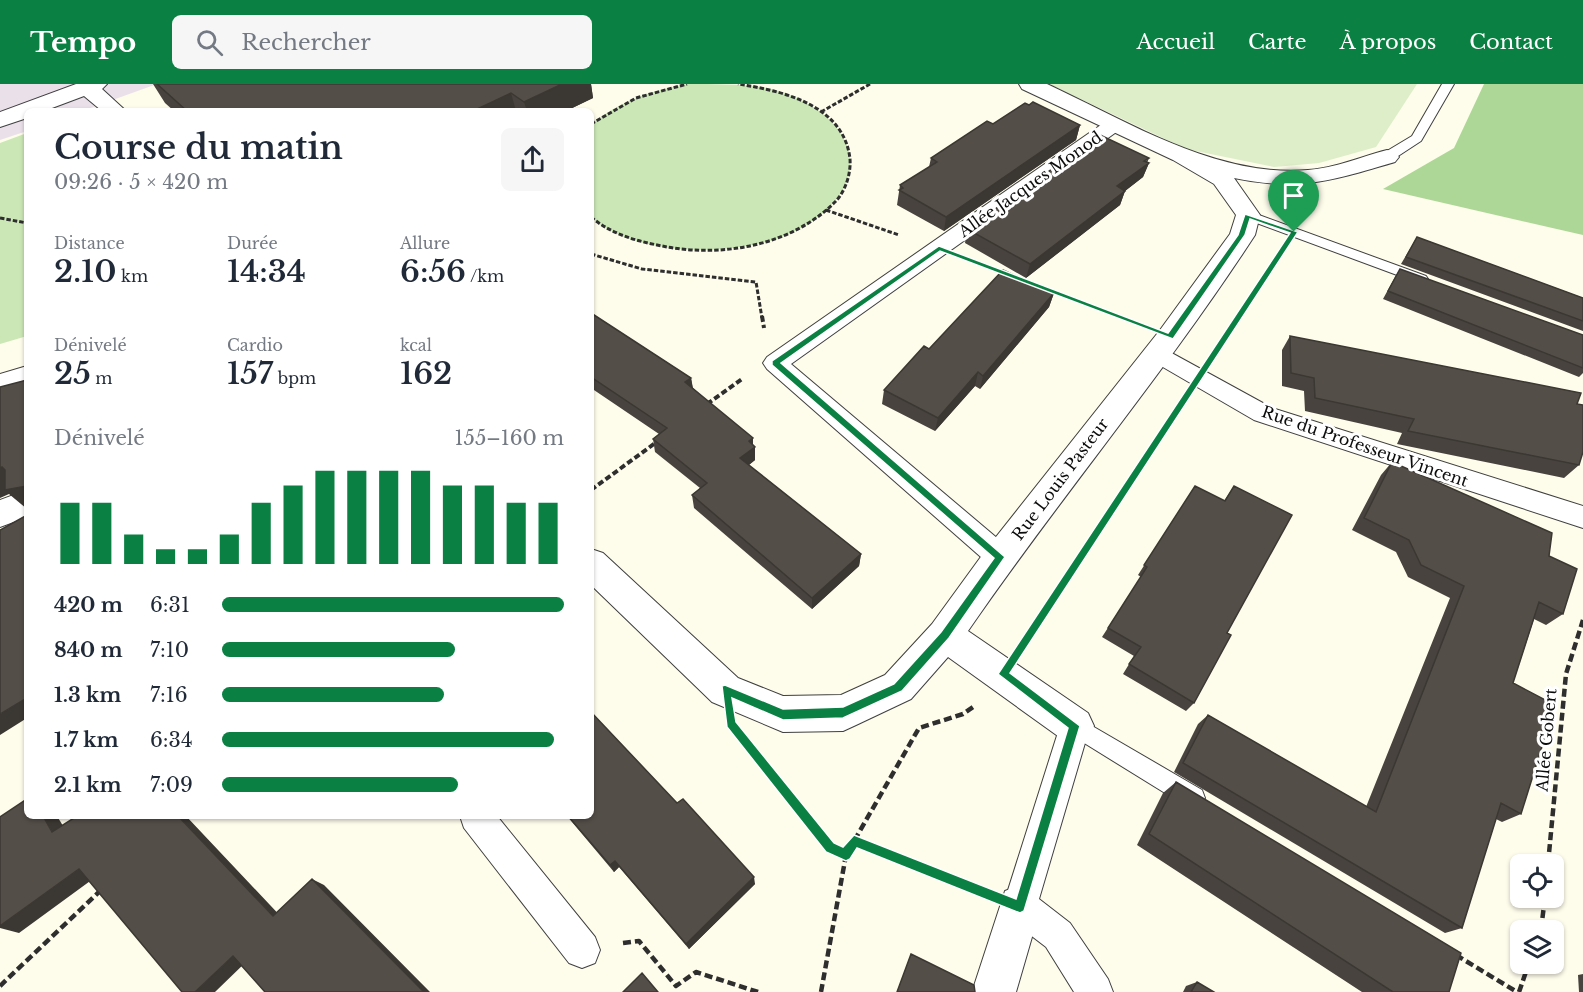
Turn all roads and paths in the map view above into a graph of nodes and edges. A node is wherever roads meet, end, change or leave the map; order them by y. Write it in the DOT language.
graph roads {
  1 [pos="687,84"];
  2 [pos="738,84"];
  3 [pos="870,84"];
  4 [pos="1030,84"];
  5 [pos="1448,84"];
  6 [pos="89,85"];
  7 [pos="31,108"];
  8 [pos="112,108"];
  9 [pos="24,111"];
  10 [pos="821,112"];
  11 [pos="0,120"];
  12 [pos="594,122"];
  13 [pos="1115,124"];
  14 [pos="1181,155"];
  15 [pos="1387,157"];
  16 [pos="826,210"];
  17 [pos="1248,215"];
  18 [pos="0,218"];
  19 [pos="594,219"];
  20 [pos="24,222"];
  21 [pos="1294,232"];
  22 [pos="939,248"];
  23 [pos="594,255"];
  24 [pos="1016,278"];
  25 [pos="1027,282"];
  26 [pos="1437,285"];
  27 [pos="1164,345"];
  28 [pos="775,363"];
  29 [pos="1198,376"];
  30 [pos="24,378"];
  31 [pos="0,385"];
  32 [pos="706,405"];
  33 [pos="661,438"];
  34 [pos="594,488"];
  35 [pos="24,504"];
  36 [pos="0,514"];
  37 [pos="1583,517"];
  38 [pos="1000,557"];
  39 [pos="594,566"];
  40 [pos="1583,620"];
  41 [pos="945,635"];
  42 [pos="1007,677"];
  43 [pos="725,690"];
  44 [pos="1075,726"];
  45 [pos="1208,807"];
  46 [pos="478,819"];
  47 [pos="854,841"];
  48 [pos="1549,854"];
  49 [pos="846,855"];
  50 [pos="107,885"];
  51 [pos="1020,906"];
  52 [pos="582,950"];
  53 [pos="1454,954"];
  54 [pos="1525,974"];
  55 [pos="0,986"];
  56 [pos="758,992"];
  57 [pos="821,992"];
  58 [pos="994,992"];
  59 [pos="1095,992"];
  60 [pos="1518,992"];
  1 -- 12 [label="path"];
  2 -- 10 [label="path"];
  3 -- 10 [label="path"];
  4 -- 13 [label="street"];
  5 -- 15 [label="lane"];
  6 -- 7 [label="street"];
  6 -- 8 [label="street"];
  9 -- 11 [label="street"];
  10 -- 16 [label="path"];
  13 -- 14 [label="street"];
  13 -- 22 [label="street, Allée Jacques Monod"];
  14 -- 15 [label="street"];
  14 -- 17 [label="street"];
  16 -- 19 [label="path"];
  16 -- 22 [label="path"];
  17 -- 21 [label="lane"];
  17 -- 27 [label="street, Rue Louis Pasteur"];
  18 -- 20 [label="path"];
  21 -- 26 [label="lane"];
  21 -- 29 [label="path"];
  22 -- 24 [label="path"];
  22 -- 28 [label="street, Allée Jacques Monod"];
  23 -- 28 [label="path"];
  25 -- 27 [label="path"];
  27 -- 29 [label="street, Rue du Professeur Vincent"];
  27 -- 38 [label="street, Rue Louis Pasteur"];
  28 -- 32 [label="path"];
  28 -- 38 [label="street"];
  29 -- 37 [label="street, Rue du Professeur Vincent"];
  29 -- 42 [label="path"];
  30 -- 31 [label="street"];
  33 -- 34 [label="path"];
  35 -- 36 [label="street"];
  38 -- 41 [label="street, Rue Louis Pasteur"];
  39 -- 43 [label="street, Rue Louis Pasteur"];
  40 -- 48 [label="path, Allée Gobert"];
  41 -- 42 [label="street"];
  41 -- 43 [label="street, Rue Louis Pasteur"];
  42 -- 44 [label="street"];
  42 -- 47 [label="path"];
  43 -- 49 [label="path"];
  44 -- 45 [label="lane"];
  44 -- 51 [label="street"];
  46 -- 52 [label="street"];
  47 -- 49 [label="path"];
  47 -- 51 [label="path"];
  49 -- 57 [label="path"];
  50 -- 55 [label="path"];
  51 -- 58 [label="street"];
  51 -- 59 [label="street"];
  52 -- 56 [label="path"];
  53 -- 60 [label="path"];
  54 -- 60 [label="path"];
}
